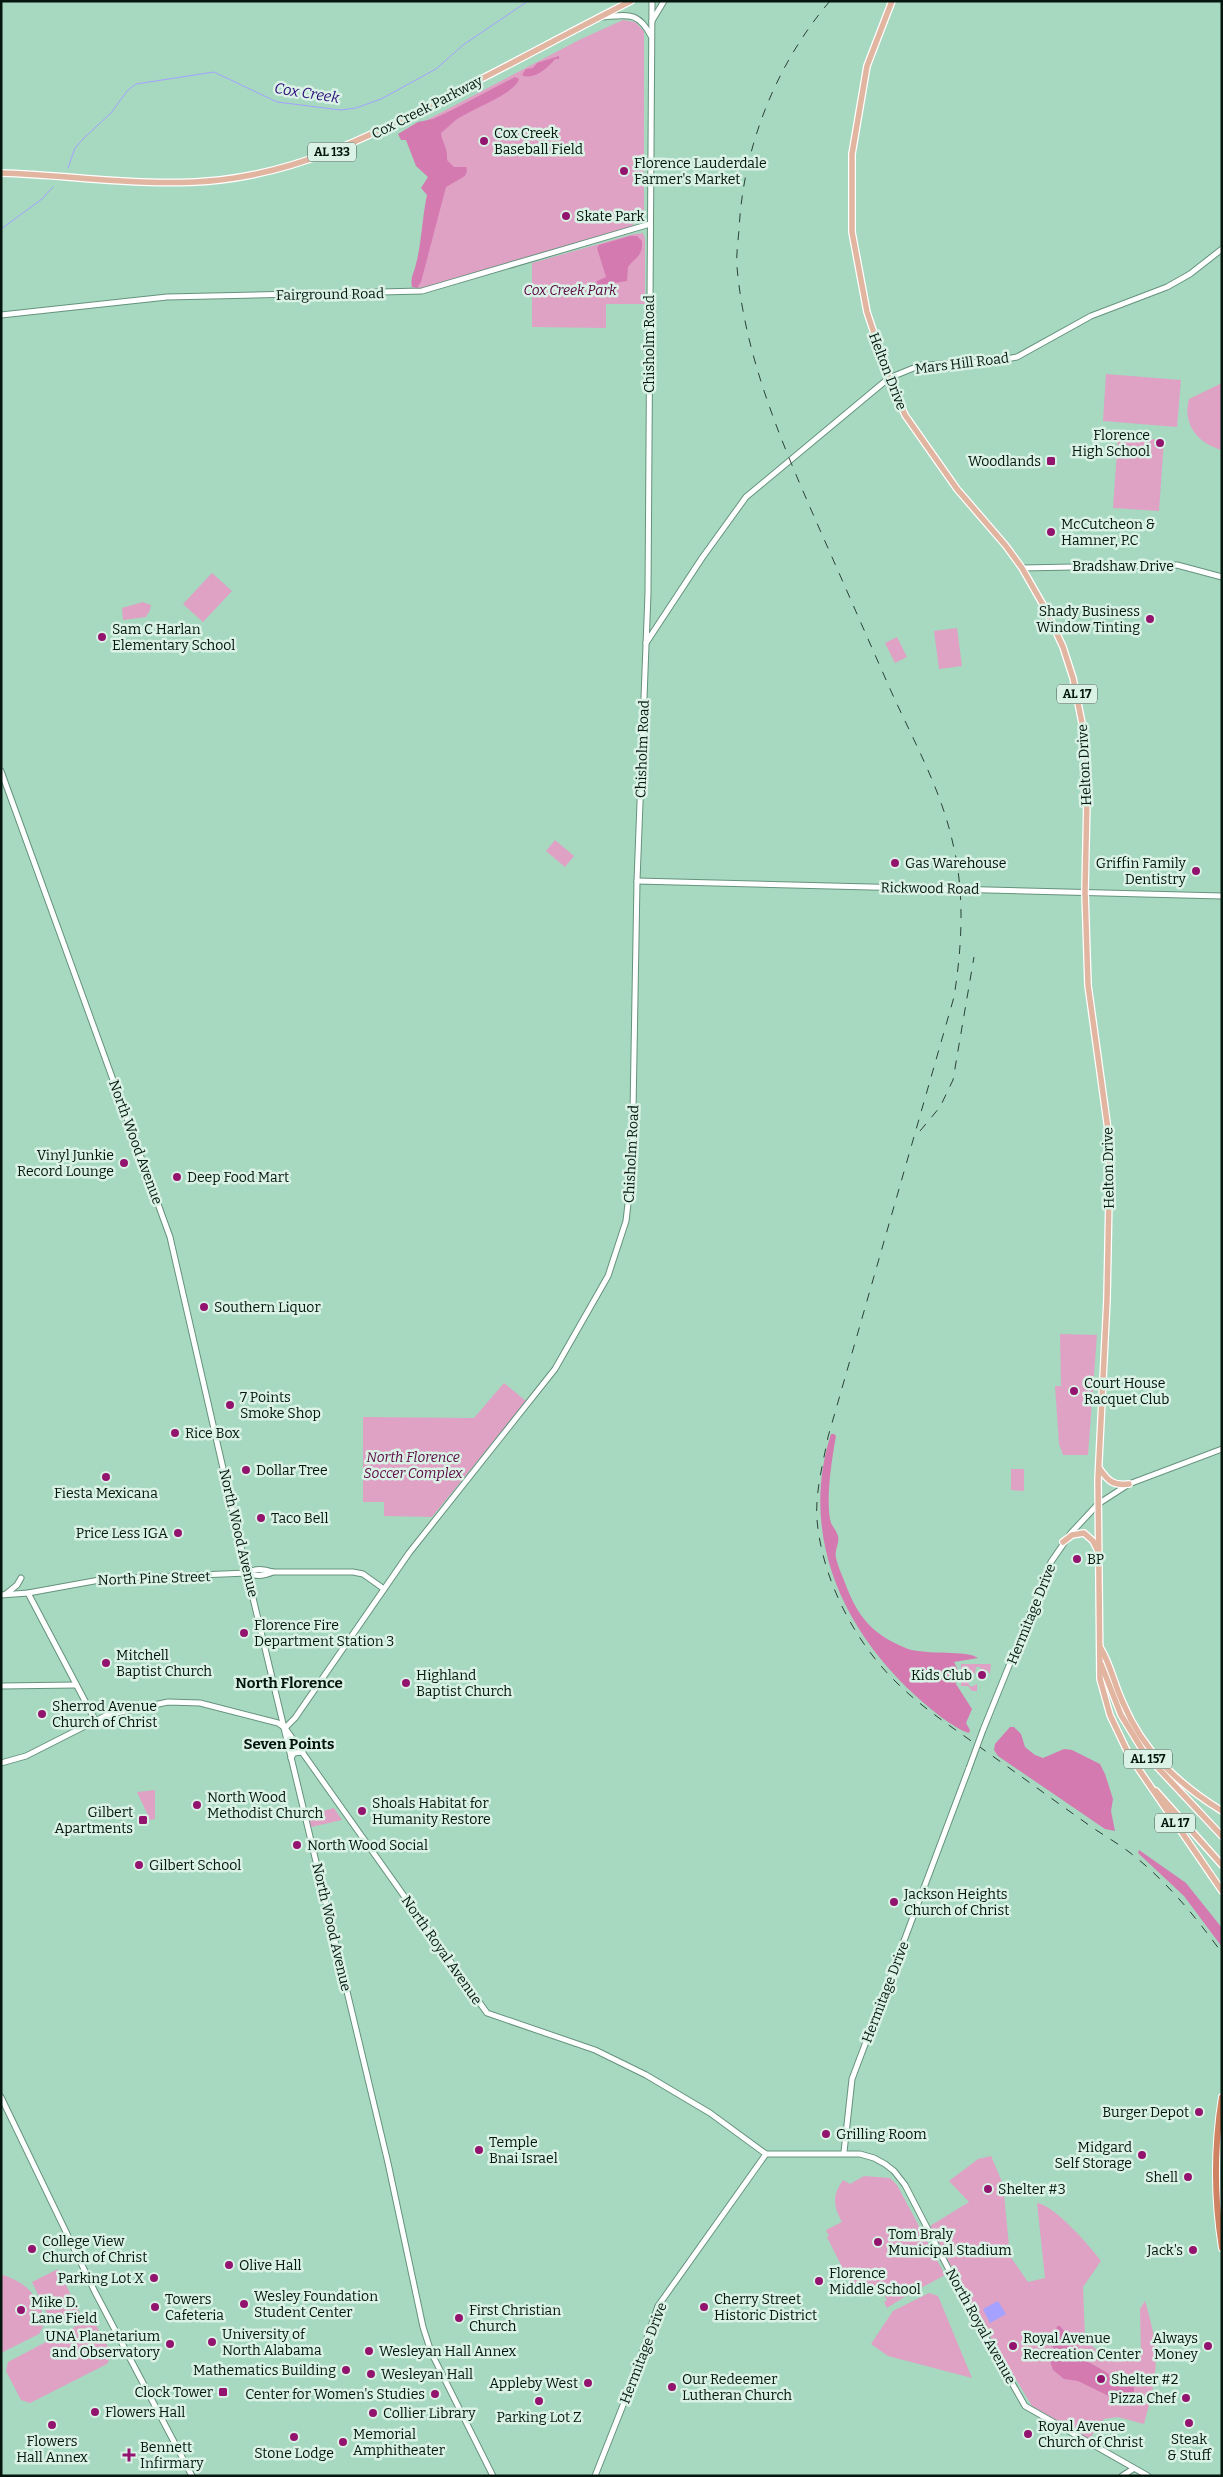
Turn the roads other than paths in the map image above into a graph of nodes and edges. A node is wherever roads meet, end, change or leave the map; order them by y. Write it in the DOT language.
graph roads {
  1 [pos="624,1"];
  2 [pos="631,1"];
  3 [pos="652,1"];
  4 [pos="664,1"];
  5 [pos="892,1"];
  6 [pos="617,8"];
  7 [pos="602,17"];
  8 [pos="652,21"];
  9 [pos="652,36"];
  10 [pos="1,173"];
  11 [pos="650,224"];
  12 [pos="1222,249"];
  13 [pos="1,315"];
  14 [pos="890,378"];
  15 [pos="1022,568"];
  16 [pos="1222,577"];
  17 [pos="646,643"];
  18 [pos="1,771"];
  19 [pos="638,881"];
  20 [pos="1085,892"];
  21 [pos="1222,896"];
  22 [pos="1222,1449"];
  23 [pos="1099,1467"];
  24 [pos="1130,1484"];
  25 [pos="1098,1504"];
  26 [pos="1063,1542"];
  27 [pos="1098,1552"];
  28 [pos="247,1574"];
  29 [pos="21,1578"];
  30 [pos="384,1589"];
  31 [pos="28,1593"];
  32 [pos="3,1595"];
  33 [pos="1099,1645"];
  34 [pos="1101,1664"];
  35 [pos="1,1686"];
  36 [pos="76,1686"];
  37 [pos="95,1720"];
  38 [pos="285,1728"];
  39 [pos="303,1752"];
  40 [pos="1129,1755"];
  41 [pos="291,1758"];
  42 [pos="1,1763"];
  43 [pos="1222,1811"];
  44 [pos="1222,1836"];
  45 [pos="1222,1865"];
  46 [pos="1222,1891"];
  47 [pos="1,2097"];
  48 [pos="1222,2098"];
  49 [pos="844,2152"];
  50 [pos="766,2154"];
  51 [pos="1222,2248"];
  52 [pos="1134,2469"];
  53 [pos="192,2476"];
  54 [pos="493,2476"];
  55 [pos="595,2476"];
  56 [pos="1122,2476"];
  57 [pos="1148,2476"];
  1 -- 6 [label="main road"];
  2 -- 6 [label="main road, Cox Creek Parkway / AL 133"];
  3 -- 8 [label="main road, Chisholm Road"];
  4 -- 8 [label="main road"];
  5 -- 14 [label="main road, Helton Drive / AL 17"];
  6 -- 7 [label="main road, Cox Creek Parkway / AL 133"];
  7 -- 9 [label="main road"];
  7 -- 10 [label="main road, Cox Creek Parkway / AL 133"];
  8 -- 9 [label="main road, Chisholm Road"];
  9 -- 11 [label="main road, Chisholm Road"];
  11 -- 13 [label="main road, Fairground Road"];
  11 -- 17 [label="main road, Chisholm Road"];
  12 -- 14 [label="main road, Mars Hill Road"];
  14 -- 15 [label="main road, Helton Drive / AL 17"];
  14 -- 17 [label="main road, Mars Hill Road"];
  15 -- 16 [label="main road, Bradshaw Drive"];
  15 -- 20 [label="main road, Helton Drive / AL 17"];
  17 -- 19 [label="main road, Chisholm Road"];
  18 -- 28 [label="main road, North Wood Avenue"];
  19 -- 20 [label="main road, Rickwood Road"];
  19 -- 30 [label="main road, Chisholm Road"];
  20 -- 21 [label="main road, Rickwood Road"];
  20 -- 23 [label="main road, Helton Drive / AL 17"];
  22 -- 24 [label="main road, Hermitage Drive"];
  23 -- 24 [label="main road"];
  23 -- 25 [label="main road, Helton Drive / AL 17"];
  24 -- 25 [label="main road, Hermitage Drive"];
  25 -- 26 [label="main road, Hermitage Drive"];
  25 -- 27 [label="main road, AL 17"];
  26 -- 27 [label="main road"];
  26 -- 49 [label="main road, Hermitage Drive, bridge"];
  27 -- 33 [label="main road, AL 17"];
  28 -- 30 [label="main road, North Pine Street"];
  28 -- 31 [label="main road, North Pine Street"];
  28 -- 38 [label="main road, North Wood Avenue"];
  29 -- 32 [label="main road"];
  30 -- 38 [label="main road, Chisholm Road"];
  31 -- 32 [label="main road, North Pine Street"];
  31 -- 36 [label="main road"];
  33 -- 34 [label="main road, AL 17"];
  33 -- 43 [label="main road, AL 17"];
  34 -- 40 [label="main road, AL 17"];
  34 -- 44 [label="main road, AL 157"];
  35 -- 36 [label="main road"];
  36 -- 37 [label="main road"];
  37 -- 38 [label="main road"];
  37 -- 42 [label="main road"];
  38 -- 39 [label="main road, North Royal Avenue"];
  38 -- 41 [label="main road, North Wood Avenue"];
  39 -- 41 [label="main road"];
  39 -- 50 [label="main road, North Royal Avenue"];
  40 -- 45 [label="main road, AL 157"];
  40 -- 46 [label="main road, AL 17"];
  41 -- 54 [label="main road, North Wood Avenue"];
  47 -- 53 [label="main road"];
  48 -- 51 [label="highway"];
  49 -- 50 [label="main road"];
  49 -- 52 [label="main road, North Royal Avenue"];
  50 -- 55 [label="main road, Hermitage Drive"];
  52 -- 56 [label="main road"];
  52 -- 57 [label="main road, North Royal Avenue"];
}
